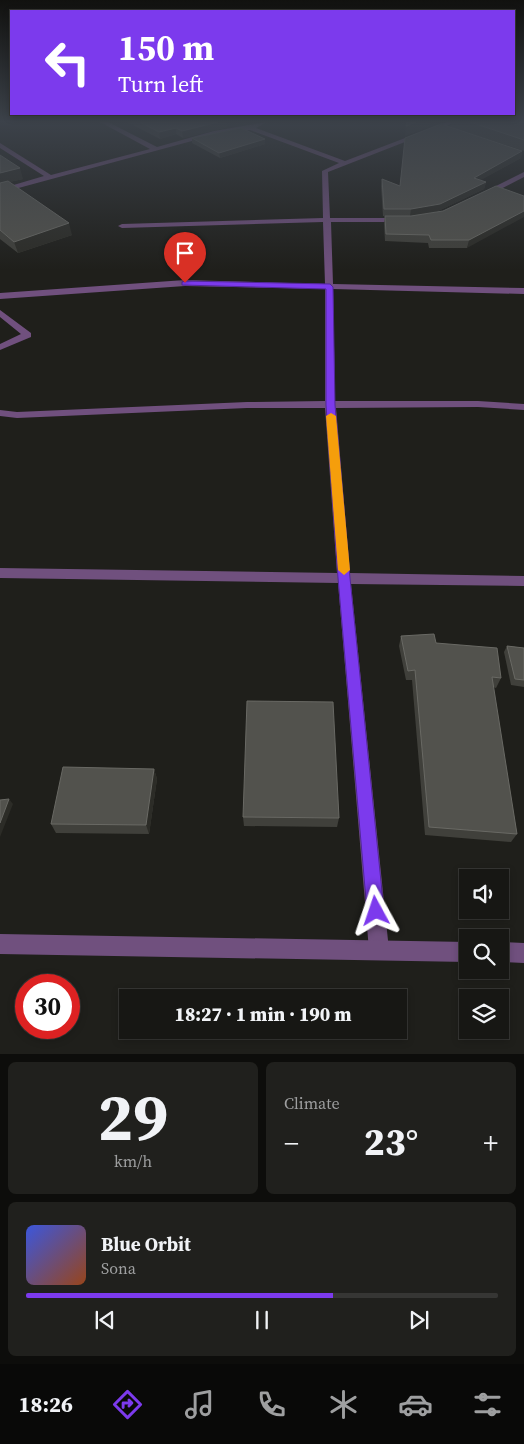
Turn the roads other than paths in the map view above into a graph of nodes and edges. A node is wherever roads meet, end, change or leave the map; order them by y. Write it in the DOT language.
graph roads {
  1 [pos="40,171"];
  2 [pos="75,171"];
  3 [pos="325,171"];
  4 [pos="524,174"];
  5 [pos="50,178"];
  6 [pos="0,191"];
  7 [pos="474,199"];
  8 [pos="327,220"];
  9 [pos="410,220"];
  10 [pos="122,226"];
  11 [pos="330,287"];
  12 [pos="524,291"];
  13 [pos="0,296"];
  14 [pos="0,313"];
  15 [pos="0,347"];
  16 [pos="330,405"];
  17 [pos="524,407"];
  18 [pos="0,413"];
  19 [pos="0,573"];
  20 [pos="344,578"];
  21 [pos="524,581"];
  22 [pos="0,944"];
  23 [pos="379,950"];
  24 [pos="459,952"];
  25 [pos="509,952"];
  26 [pos="524,953"];
  1 -- 5 [label="street"];
  2 -- 5 [label="street"];
  3 -- 8 [label="street"];
  4 -- 7 [label="street"];
  5 -- 6 [label="street"];
  8 -- 9 [label="street"];
  8 -- 10 [label="street"];
  8 -- 11 [label="street"];
  11 -- 12 [label="street"];
  11 -- 13 [label="street"];
  11 -- 16 [label="street"];
  14 -- 15 [label="street"];
  16 -- 17 [label="street"];
  16 -- 18 [label="street"];
  16 -- 20 [label="street"];
  19 -- 20 [label="street"];
  20 -- 21 [label="street"];
  20 -- 23 [label="street"];
  22 -- 23 [label="street"];
  23 -- 24 [label="street"];
  25 -- 26 [label="street"];
}
